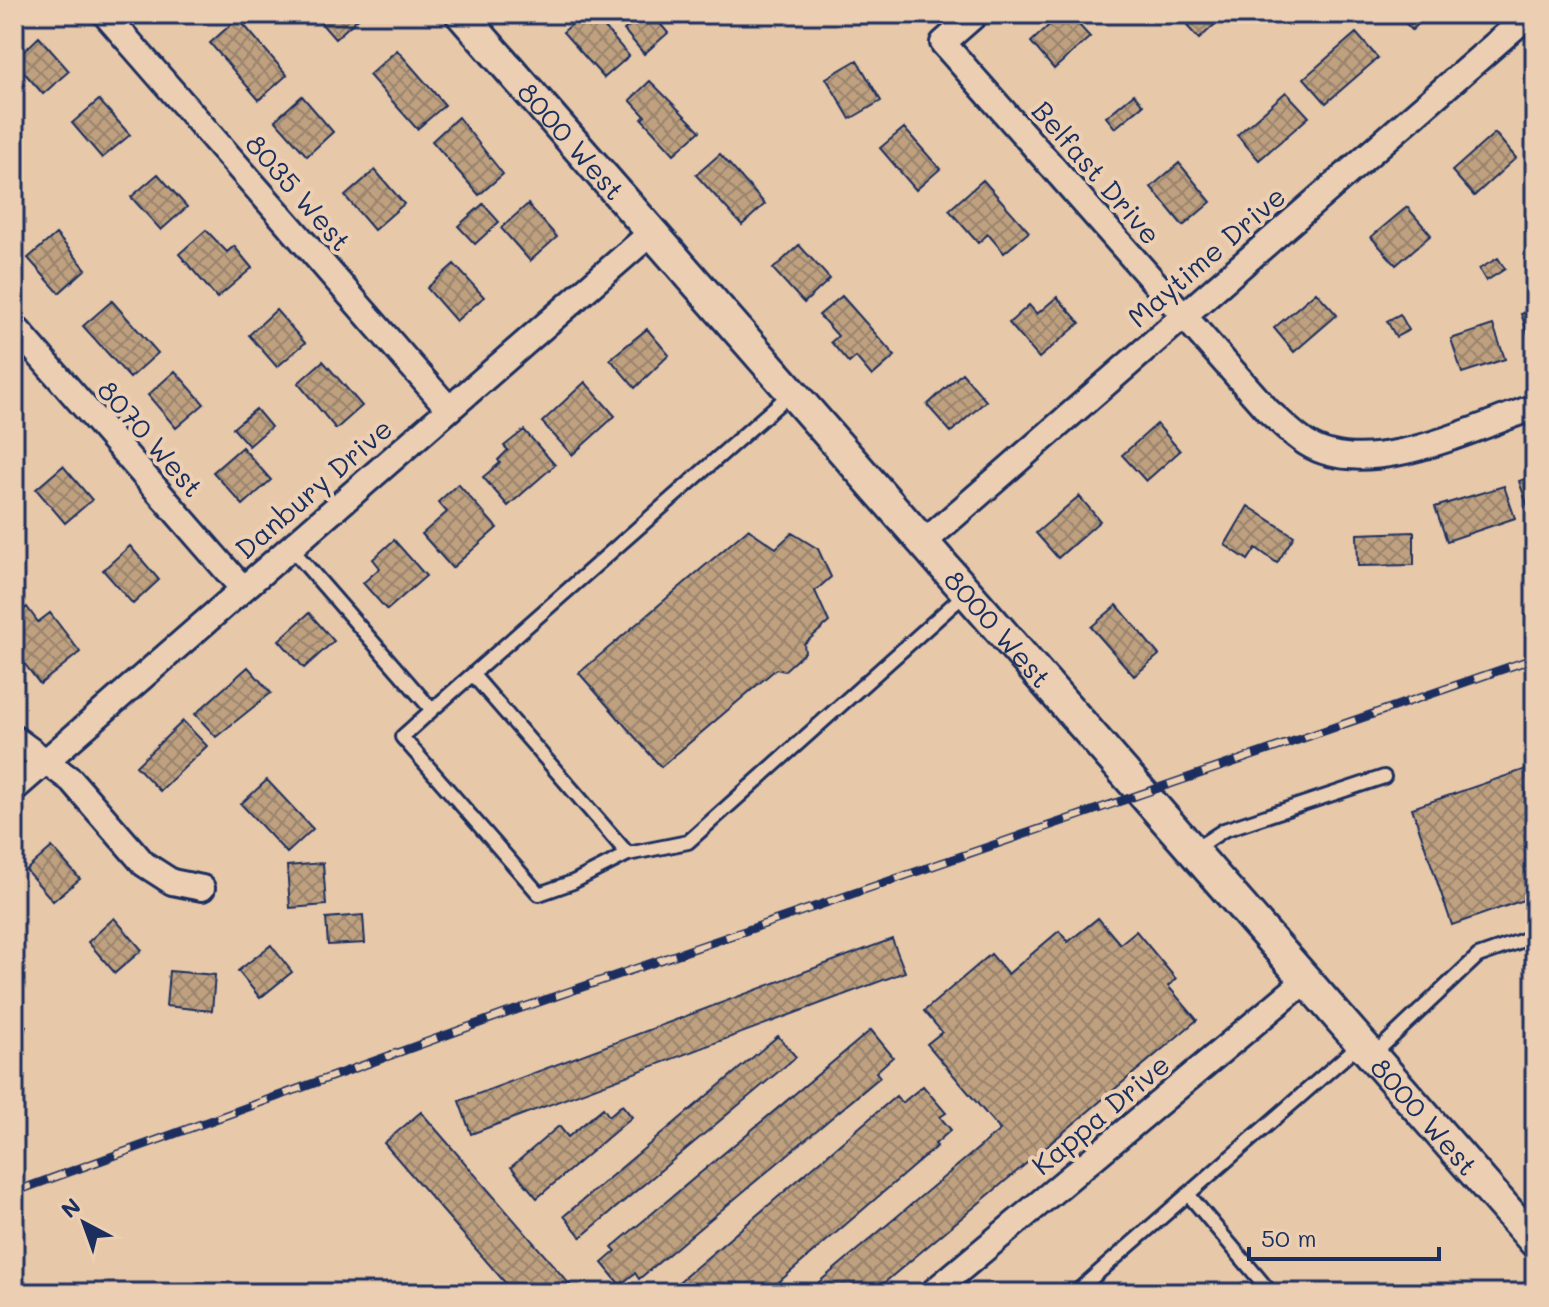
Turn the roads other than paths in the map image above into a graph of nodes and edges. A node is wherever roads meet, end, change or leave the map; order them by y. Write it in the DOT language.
graph roads {
  1 [pos="105,14"];
  2 [pos="461,14"];
  3 [pos="976,14"];
  4 [pos="1530,14"];
  5 [pos="651,233"];
  6 [pos="1182,316"];
  7 [pos="14,326"];
  8 [pos="791,393"];
  9 [pos="1535,407"];
  10 [pos="449,409"];
  11 [pos="922,544"];
  12 [pos="291,548"];
  13 [pos="243,589"];
  14 [pos="966,593"];
  15 [pos="473,675"];
  16 [pos="432,710"];
  17 [pos="14,738"];
  18 [pos="45,763"];
  19 [pos="1384,777"];
  20 [pos="14,789"];
  21 [pos="1192,851"];
  22 [pos="628,854"];
  23 [pos="202,888"];
  24 [pos="1535,936"];
  25 [pos="1306,980"];
  26 [pos="1366,1050"];
  27 [pos="1188,1194"];
  28 [pos="1535,1242"];
  29 [pos="932,1293"];
  30 [pos="1075,1293"];
  31 [pos="1271,1293"];
  1 -- 10 [label="street, 8035 West"];
  2 -- 5 [label="street, 8000 West"];
  3 -- 6 [label="street, Belfast Drive"];
  4 -- 6 [label="street, Maytime Drive"];
  5 -- 8 [label="street, 8000 West"];
  5 -- 10 [label="street, Danbury Drive"];
  6 -- 9 [label="street, Belfast Drive"];
  6 -- 11 [label="street, Maytime Drive"];
  7 -- 13 [label="street, 8070 West"];
  8 -- 11 [label="street, 8000 West"];
  8 -- 15 [label="lane"];
  10 -- 12 [label="street, Danbury Drive"];
  11 -- 14 [label="street, 8000 West"];
  12 -- 13 [label="street, Danbury Drive"];
  12 -- 16 [label="lane"];
  13 -- 18 [label="street, Danbury Drive"];
  14 -- 21 [label="street, 8000 West"];
  14 -- 22 [label="lane"];
  15 -- 16 [label="lane"];
  15 -- 22 [label="lane"];
  16 -- 22 [label="lane"];
  17 -- 18 [label="street"];
  18 -- 20 [label="street, Danbury Drive"];
  18 -- 23 [label="street"];
  19 -- 21 [label="lane"];
  21 -- 25 [label="street, 8000 West"];
  24 -- 26 [label="lane"];
  25 -- 26 [label="street, 8000 West"];
  25 -- 29 [label="street, Kappa Drive"];
  26 -- 27 [label="lane"];
  26 -- 28 [label="street, 8000 West"];
  27 -- 30 [label="lane"];
  27 -- 31 [label="lane"];
}
